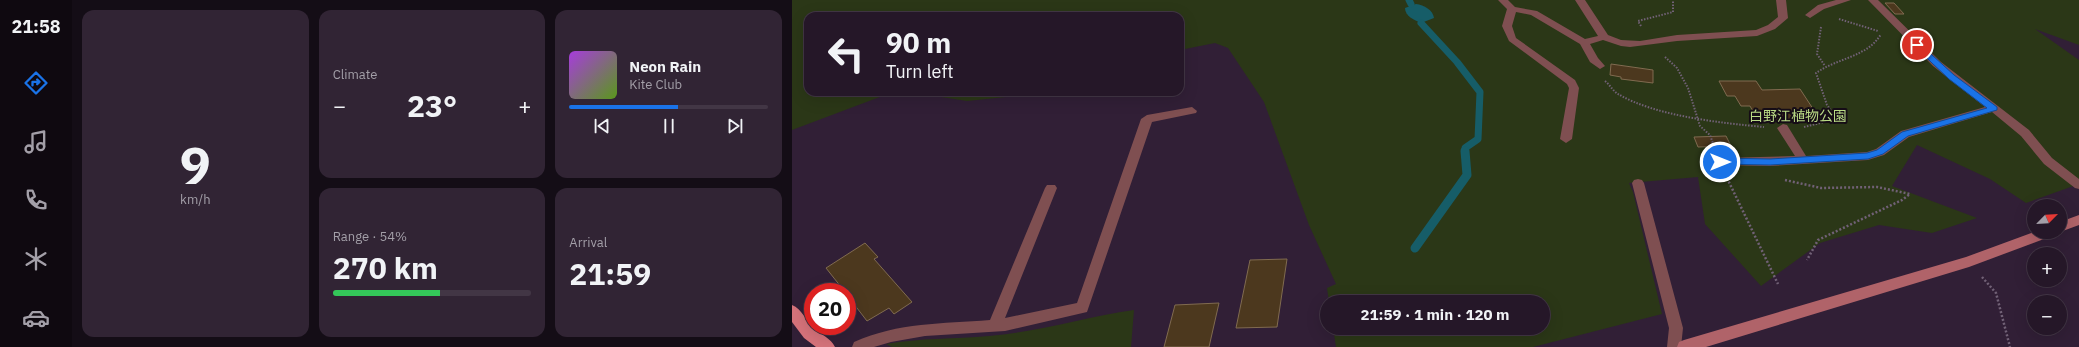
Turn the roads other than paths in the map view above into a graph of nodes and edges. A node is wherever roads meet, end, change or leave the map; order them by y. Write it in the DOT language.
graph roads {
  1 [pos="1503,0"];
  2 [pos="1580,0"];
  3 [pos="1781,0"];
  4 [pos="1846,0"];
  5 [pos="1873,0"];
  6 [pos="1512,9"];
  7 [pos="1810,14"];
  8 [pos="1604,37"];
  9 [pos="1584,42"];
  10 [pos="1600,66"];
  11 [pos="1994,108"];
  12 [pos="1192,111"];
  13 [pos="1783,128"];
  14 [pos="1566,139"];
  15 [pos="1803,160"];
  16 [pos="1723,167"];
  17 [pos="1638,183"];
  18 [pos="2079,185"];
  19 [pos="1051,188"];
  20 [pos="2079,220"];
  21 [pos="2067,224"];
  22 [pos="2029,239"];
  23 [pos="792,311"];
  24 [pos="995,326"];
  25 [pos="828,347"];
  26 [pos="859,347"];
  27 [pos="1674,347"];
  28 [pos="1684,347"];
  1 -- 6 [label="street"];
  2 -- 8 [label="street"];
  3 -- 8 [label="street"];
  4 -- 7 [label="street"];
  5 -- 11 [label="street"];
  6 -- 9 [label="street"];
  6 -- 14 [label="street"];
  8 -- 9 [label="street"];
  9 -- 10 [label="street"];
  11 -- 15 [label="street"];
  11 -- 18 [label="street"];
  12 -- 24 [label="street"];
  13 -- 15 [label="street"];
  15 -- 16 [label="street"];
  17 -- 27 [label="street"];
  19 -- 24 [label="street"];
  20 -- 21 [label="street"];
  22 -- 28 [label="street"];
  23 -- 25 [label="main road"];
  24 -- 26 [label="street"];
}
